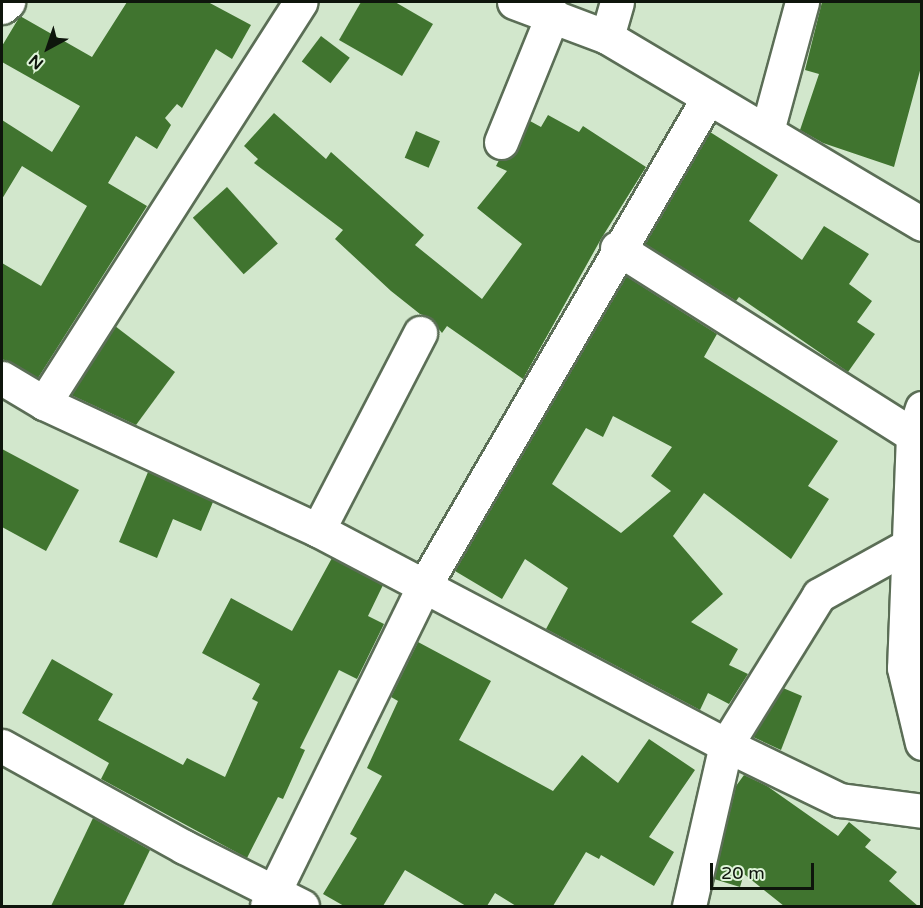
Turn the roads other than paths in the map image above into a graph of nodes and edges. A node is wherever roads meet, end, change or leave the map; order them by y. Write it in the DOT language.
graph roads {
  1 [pos="8,2"];
  2 [pos="300,2"];
  3 [pos="514,2"];
  4 [pos="617,2"];
  5 [pos="802,2"];
  6 [pos="2,7"];
  7 [pos="553,14"];
  8 [pos="607,37"];
  9 [pos="708,98"];
  10 [pos="767,131"];
  11 [pos="501,142"];
  12 [pos="921,224"];
  13 [pos="617,248"];
  14 [pos="420,333"];
  15 [pos="2,378"];
  16 [pos="44,403"];
  17 [pos="917,422"];
  18 [pos="318,530"];
  19 [pos="911,544"];
  20 [pos="424,586"];
  21 [pos="921,743"];
  22 [pos="726,745"];
  23 [pos="4,753"];
  24 [pos="921,811"];
  25 [pos="281,902"];
  26 [pos="689,906"];
  1 -- 6 [label="street"];
  2 -- 16 [label="street"];
  3 -- 7 [label="street"];
  4 -- 8 [label="street"];
  5 -- 10 [label="street"];
  7 -- 8 [label="street"];
  7 -- 11 [label="street"];
  8 -- 9 [label="street"];
  9 -- 10 [label="street"];
  9 -- 13 [label="street"];
  10 -- 12 [label="street"];
  13 -- 17 [label="street"];
  13 -- 20 [label="street"];
  14 -- 18 [label="street"];
  15 -- 16 [label="street"];
  16 -- 18 [label="street"];
  17 -- 19 [label="street"];
  18 -- 20 [label="street"];
  19 -- 21 [label="street"];
  19 -- 22 [label="street"];
  20 -- 22 [label="street"];
  20 -- 25 [label="street"];
  22 -- 24 [label="street"];
  22 -- 26 [label="street"];
  23 -- 25 [label="street"];
}
